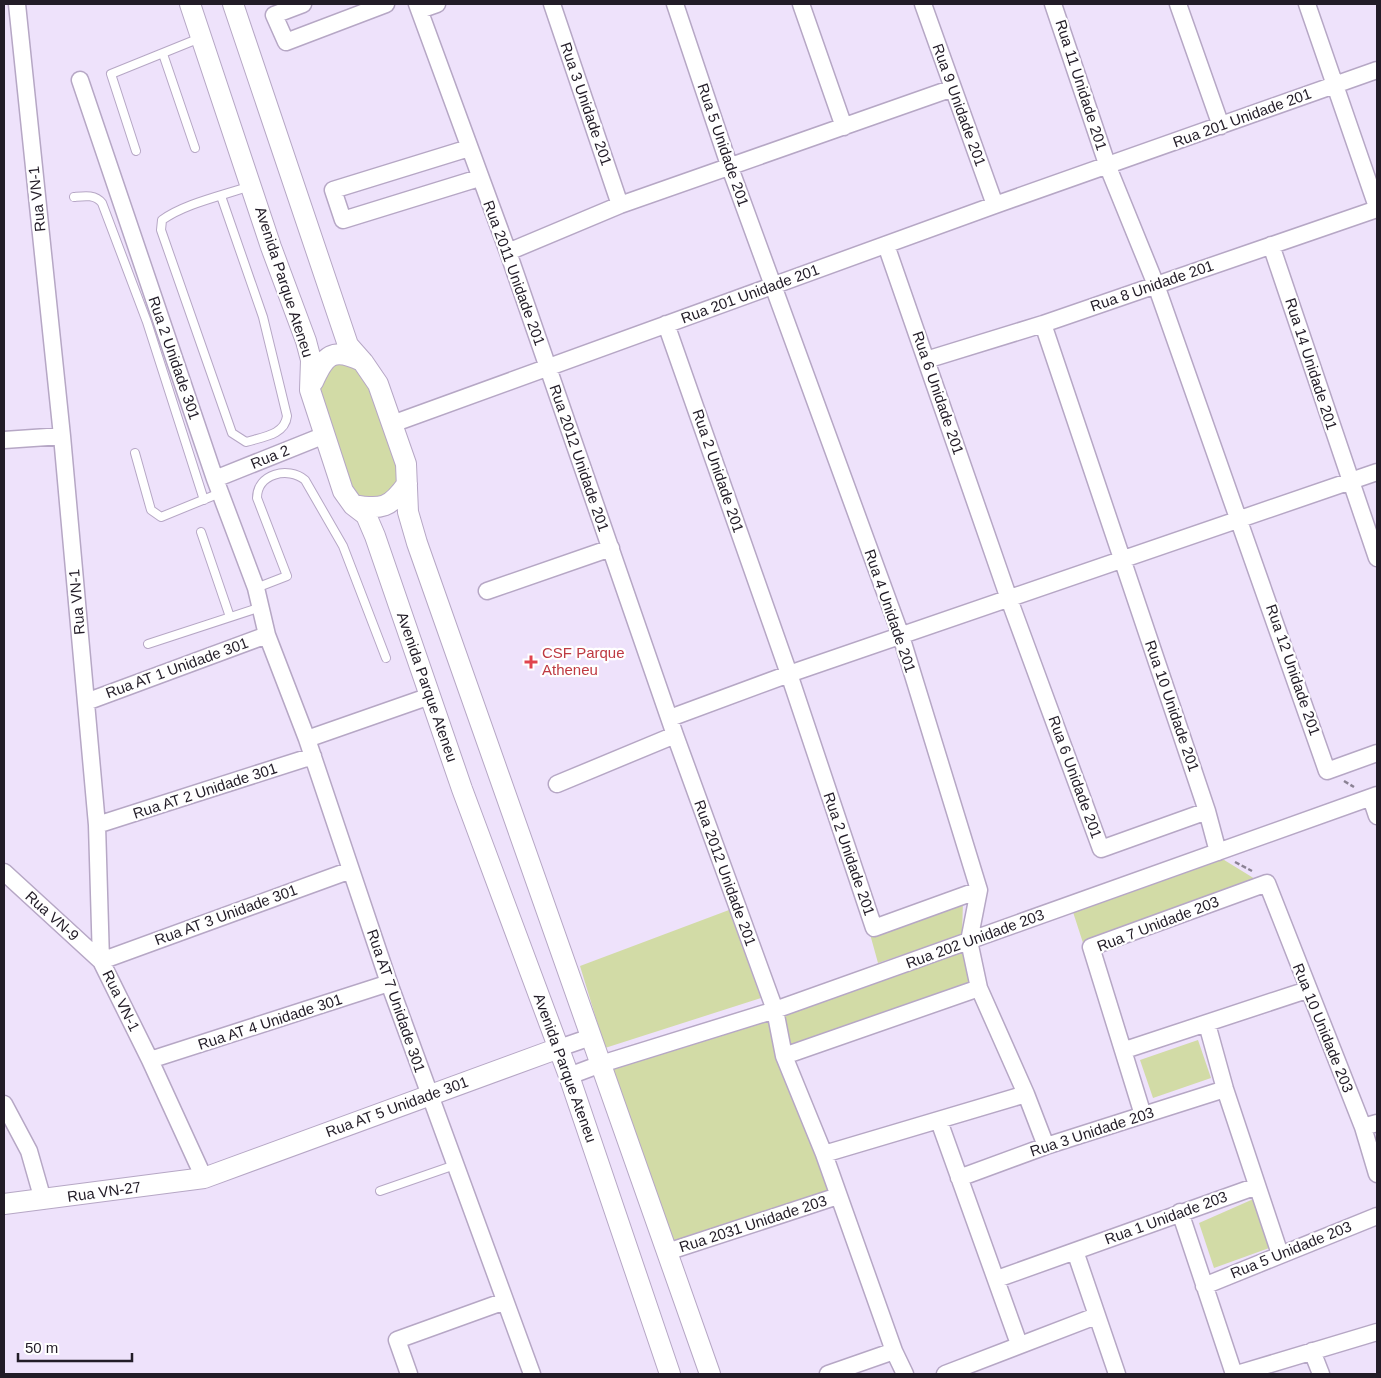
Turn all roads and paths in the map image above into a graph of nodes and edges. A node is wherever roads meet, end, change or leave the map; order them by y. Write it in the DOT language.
graph roads {
  1 [pos="17,4"];
  2 [pos="190,4"];
  3 [pos="233,4"];
  4 [pos="303,4"];
  5 [pos="386,4"];
  6 [pos="437,4"];
  7 [pos="552,4"];
  8 [pos="674,4"];
  9 [pos="800,4"];
  10 [pos="923,4"];
  11 [pos="1054,4"];
  12 [pos="1178,4"];
  13 [pos="1307,4"];
  14 [pos="419,7"];
  15 [pos="200,38"];
  16 [pos="163,54"];
  17 [pos="1377,70"];
  18 [pos="80,80"];
  19 [pos="1335,85"];
  20 [pos="952,88"];
  21 [pos="1221,126"];
  22 [pos="844,127"];
  23 [pos="195,148"];
  24 [pos="469,148"];
  25 [pos="136,151"];
  26 [pos="729,165"];
  27 [pos="1108,167"];
  28 [pos="479,178"];
  29 [pos="252,185"];
  30 [pos="221,196"];
  31 [pos="74,197"];
  32 [pos="620,205"];
  33 [pos="995,205"];
  34 [pos="1377,208"];
  35 [pos="886,245"];
  36 [pos="1271,245"];
  37 [pos="508,252"];
  38 [pos="1156,285"];
  39 [pos="772,286"];
  40 [pos="666,324"];
  41 [pos="1043,324"];
  42 [pos="926,360"];
  43 [pos="364,362"];
  44 [pos="547,368"];
  45 [pos="310,390"];
  46 [pos="392,424"];
  47 [pos="62,436"];
  48 [pos="325,436"];
  49 [pos="4,440"];
  50 [pos="135,453"];
  51 [pos="1377,472"];
  52 [pos="1350,482"];
  53 [pos="407,484"];
  54 [pos="217,486"];
  55 [pos="204,500"];
  56 [pos="353,505"];
  57 [pos="1240,520"];
  58 [pos="201,532"];
  59 [pos="611,548"];
  60 [pos="1377,558"];
  61 [pos="1123,560"];
  62 [pos="256,588"];
  63 [pos="487,590"];
  64 [pos="1009,599"];
  65 [pos="261,607"];
  66 [pos="230,617"];
  67 [pos="267,635"];
  68 [pos="901,636"];
  69 [pos="148,644"];
  70 [pos="386,658"];
  71 [pos="789,674"];
  72 [pos="430,696"];
  73 [pos="86,702"];
  74 [pos="670,718"];
  75 [pos="675,735"];
  76 [pos="307,739"];
  77 [pos="1377,753"];
  78 [pos="313,756"];
  79 [pos="1327,771"];
  80 [pos="557,784"];
  81 [pos="1374,796"];
  82 [pos="1207,811"];
  83 [pos="1377,816"];
  84 [pos="97,825"];
  85 [pos="1218,852"];
  86 [pos="351,870"];
  87 [pos="4,872"];
  88 [pos="1267,883"];
  89 [pos="979,890"];
  90 [pos="969,942"];
  91 [pos="101,961"];
  92 [pos="389,983"];
  93 [pos="979,988"];
  94 [pos="1307,990"];
  95 [pos="775,1010"];
  96 [pos="1207,1024"];
  97 [pos="591,1038"];
  98 [pos="559,1048"];
  99 [pos="1125,1050"];
  100 [pos="784,1056"];
  101 [pos="150,1060"];
  102 [pos="601,1064"];
  103 [pos="569,1076"];
  104 [pos="1225,1089"];
  105 [pos="1026,1094"];
  106 [pos="430,1096"];
  107 [pos="4,1104"];
  108 [pos="1143,1115"];
  109 [pos="939,1121"];
  110 [pos="1370,1125"];
  111 [pos="1046,1146"];
  112 [pos="824,1154"];
  113 [pos="455,1166"];
  114 [pos="1377,1174"];
  115 [pos="204,1178"];
  116 [pos="960,1178"];
  117 [pos="1257,1186"];
  118 [pos="380,1191"];
  119 [pos="838,1196"];
  120 [pos="43,1200"];
  121 [pos="4,1204"];
  122 [pos="1180,1212"];
  123 [pos="1377,1216"];
  124 [pos="1075,1251"];
  125 [pos="667,1252"];
  126 [pos="1280,1254"];
  127 [pos="997,1279"];
  128 [pos="1204,1286"];
  129 [pos="505,1301"];
  130 [pos="1096,1316"];
  131 [pos="1377,1332"];
  132 [pos="1020,1344"];
  133 [pos="894,1351"];
  134 [pos="1312,1351"];
  135 [pos="409,1374"];
  136 [pos="532,1374"];
  137 [pos="670,1374"];
  138 [pos="710,1374"];
  139 [pos="828,1374"];
  140 [pos="905,1374"];
  141 [pos="945,1374"];
  142 [pos="1117,1374"];
  143 [pos="1236,1374"];
  144 [pos="1321,1374"];
  1 -- 47 [label="street, Rua VN-1"];
  2 -- 15 [label="street, Avenida Parque Ateneu"];
  3 -- 43 [label="street"];
  4 -- 5 [label="street"];
  6 -- 14 [label="street"];
  7 -- 32 [label="street, Rua 3 Unidade 201"];
  8 -- 26 [label="street, Rua 5 Unidade 201"];
  9 -- 22 [label="street"];
  10 -- 20 [label="street, Rua 9 Unidade 201"];
  11 -- 27 [label="street, Rua 11 Unidade 201"];
  12 -- 21 [label="street"];
  13 -- 19 [label="street"];
  14 -- 24 [label="street, Rua 2011 Unidade 201"];
  15 -- 16 [label="lane"];
  15 -- 29 [label="street, Avenida Parque Ateneu"];
  16 -- 23 [label="lane"];
  16 -- 25 [label="lane"];
  17 -- 19 [label="street, Rua 201 Unidade 201"];
  18 -- 54 [label="street, Rua 2 Unidade 301"];
  19 -- 21 [label="street, Rua 201 Unidade 201"];
  19 -- 34 [label="street"];
  20 -- 22 [label="street"];
  20 -- 33 [label="street, Rua 9 Unidade 201"];
  21 -- 27 [label="street, Rua 201 Unidade 201"];
  22 -- 26 [label="street"];
  24 -- 28 [label="street, Rua 2011 Unidade 201"];
  24 -- 28 [label="street"];
  26 -- 32 [label="street"];
  26 -- 39 [label="street, Rua 5 Unidade 201"];
  27 -- 33 [label="street, Rua 201 Unidade 201"];
  27 -- 38 [label="street"];
  28 -- 37 [label="street, Rua 2011 Unidade 201"];
  29 -- 30 [label="lane"];
  29 -- 45 [label="street, Avenida Parque Ateneu"];
  30 -- 30 [label="lane"];
  31 -- 55 [label="lane"];
  32 -- 37 [label="street"];
  33 -- 35 [label="street, Rua 201 Unidade 201"];
  34 -- 36 [label="street, Rua 8 Unidade 201"];
  35 -- 39 [label="street, Rua 201 Unidade 201"];
  35 -- 42 [label="street, Rua 6 Unidade 201"];
  36 -- 38 [label="street, Rua 8 Unidade 201"];
  36 -- 52 [label="street, Rua 14 Unidade 201"];
  37 -- 44 [label="street, Rua 2011 Unidade 201"];
  38 -- 41 [label="street, Rua 8 Unidade 201"];
  38 -- 57 [label="street, Rua 12 Unidade 201"];
  39 -- 40 [label="street, Rua 201 Unidade 201"];
  39 -- 68 [label="street, Rua 4 Unidade 201"];
  40 -- 44 [label="street, Rua 201 Unidade 201"];
  40 -- 71 [label="street, Rua 2 Unidade 201"];
  41 -- 42 [label="street, Rua 8 Unidade 201"];
  41 -- 61 [label="street, Rua 10 Unidade 201"];
  42 -- 64 [label="street, Rua 6 Unidade 201"];
  43 -- 45 [label="street"];
  43 -- 46 [label="street"];
  44 -- 46 [label="street, Rua 201 Unidade 201"];
  44 -- 59 [label="street, Rua 2012 Unidade 201"];
  45 -- 48 [label="street, Avenida Parque Ateneu"];
  46 -- 53 [label="street"];
  47 -- 49 [label="street"];
  47 -- 73 [label="street, Rua VN-1"];
  48 -- 54 [label="street, Rua 2"];
  48 -- 56 [label="street, Avenida Parque Ateneu"];
  50 -- 55 [label="lane"];
  51 -- 52 [label="street"];
  52 -- 57 [label="street"];
  52 -- 60 [label="street, Rua 14 Unidade 201"];
  53 -- 56 [label="street"];
  53 -- 97 [label="street"];
  54 -- 55 [label="lane"];
  54 -- 62 [label="street, Rua 2 Unidade 301"];
  56 -- 72 [label="street, Avenida Parque Ateneu"];
  57 -- 61 [label="street"];
  57 -- 79 [label="street, Rua 12 Unidade 201"];
  58 -- 66 [label="lane"];
  59 -- 63 [label="street, Rua 2012 Unidade 201"];
  59 -- 74 [label="street, Rua 2012 Unidade 201"];
  61 -- 64 [label="street"];
  61 -- 82 [label="street, Rua 10 Unidade 201"];
  62 -- 65 [label="street, Rua 2 Unidade 301"];
  62 -- 70 [label="lane"];
  64 -- 68 [label="street"];
  64 -- 82 [label="street, Rua 6 Unidade 201"];
  65 -- 66 [label="lane"];
  65 -- 67 [label="street, Rua 2 Unidade 301"];
  66 -- 69 [label="lane"];
  67 -- 73 [label="street, Rua AT 1 Unidade 301"];
  67 -- 76 [label="street, Rua AT 7 Unidade 301"];
  68 -- 71 [label="street"];
  68 -- 89 [label="street, Rua 4 Unidade 201"];
  71 -- 74 [label="street"];
  71 -- 89 [label="street, Rua 2 Unidade 201"];
  72 -- 76 [label="street"];
  72 -- 98 [label="street, Avenida Parque Ateneu"];
  73 -- 84 [label="street, Rua VN-1"];
  74 -- 75 [label="street, Rua 2012 Unidade 201"];
  75 -- 80 [label="street"];
  75 -- 95 [label="street, Rua 2012 Unidade 201"];
  76 -- 78 [label="street, Rua AT 7 Unidade 301"];
  77 -- 79 [label="street"];
  78 -- 84 [label="street, Rua AT 2 Unidade 301"];
  78 -- 86 [label="street, Rua AT 7 Unidade 301"];
  79 -- 81 [label="path"];
  81 -- 83 [label="street"];
  81 -- 85 [label="street, Rua 202 Unidade 203"];
  82 -- 85 [label="street, Rua 10 Unidade 201"];
  84 -- 91 [label="street, Rua VN-1"];
  85 -- 88 [label="path"];
  85 -- 90 [label="street, Rua 202 Unidade 203"];
  86 -- 91 [label="street, Rua AT 3 Unidade 301"];
  86 -- 92 [label="street, Rua AT 7 Unidade 301"];
  87 -- 91 [label="street, Rua VN-9"];
  88 -- 94 [label="street, Rua 10 Unidade 203"];
  88 -- 99 [label="street, Rua 7 Unidade 203"];
  89 -- 90 [label="street, Rua 4 Unidade 201"];
  90 -- 93 [label="street"];
  90 -- 95 [label="street, Rua 202 Unidade 203"];
  91 -- 101 [label="street, Rua VN-1"];
  92 -- 101 [label="street, Rua AT 4 Unidade 301"];
  92 -- 106 [label="street, Rua AT 7 Unidade 301"];
  93 -- 100 [label="street"];
  93 -- 105 [label="street"];
  94 -- 96 [label="street"];
  94 -- 110 [label="street, Rua 10 Unidade 203"];
  95 -- 100 [label="street, Rua 2031 Unidade 203"];
  95 -- 102 [label="street, Rua 202 Unidade 203"];
  96 -- 99 [label="street"];
  96 -- 104 [label="street"];
  97 -- 98 [label="street, Rua AT 5 Unidade 301"];
  97 -- 102 [label="street"];
  98 -- 103 [label="street, Avenida Parque Ateneu"];
  98 -- 106 [label="street, Rua AT 5 Unidade 301"];
  99 -- 108 [label="street, Rua 7 Unidade 203"];
  100 -- 112 [label="street, Rua 2031 Unidade 203"];
  101 -- 115 [label="street, Rua VN-1"];
  102 -- 103 [label="street, Rua 202 Unidade 203"];
  102 -- 125 [label="street"];
  103 -- 137 [label="street, Avenida Parque Ateneu"];
  104 -- 108 [label="street, Rua 3 Unidade 203"];
  104 -- 117 [label="street"];
  105 -- 109 [label="street"];
  105 -- 111 [label="street"];
  106 -- 113 [label="street, Rua AT 7 Unidade 301"];
  106 -- 115 [label="street, Rua AT 5 Unidade 301"];
  107 -- 120 [label="street"];
  108 -- 111 [label="street, Rua 3 Unidade 203"];
  109 -- 112 [label="street"];
  109 -- 116 [label="street"];
  110 -- 114 [label="street, Rua 10 Unidade 203"];
  111 -- 116 [label="street, Rua 3 Unidade 203"];
  112 -- 119 [label="street, Rua 2031 Unidade 203"];
  113 -- 118 [label="lane"];
  113 -- 129 [label="street, Rua AT 7 Unidade 301"];
  115 -- 120 [label="street, Rua VN-27"];
  116 -- 127 [label="street"];
  117 -- 122 [label="street, Rua 1 Unidade 203"];
  117 -- 126 [label="street"];
  119 -- 125 [label="street, Rua 2031 Unidade 203"];
  119 -- 133 [label="street, Rua 2031 Unidade 203"];
  120 -- 121 [label="street, Rua VN-27"];
  122 -- 124 [label="street, Rua 1 Unidade 203"];
  122 -- 128 [label="street"];
  123 -- 126 [label="street, Rua 5 Unidade 203"];
  124 -- 127 [label="street, Rua 1 Unidade 203"];
  124 -- 130 [label="street"];
  125 -- 138 [label="street"];
  126 -- 128 [label="street, Rua 5 Unidade 203"];
  127 -- 132 [label="street"];
  128 -- 143 [label="street"];
  129 -- 135 [label="street"];
  129 -- 136 [label="street, Rua AT 7 Unidade 301"];
  130 -- 132 [label="street"];
  130 -- 142 [label="street"];
  131 -- 134 [label="street"];
  132 -- 141 [label="street"];
  133 -- 139 [label="street"];
  133 -- 140 [label="street, Rua 2031 Unidade 203"];
  134 -- 143 [label="street"];
  134 -- 144 [label="street"];
}
